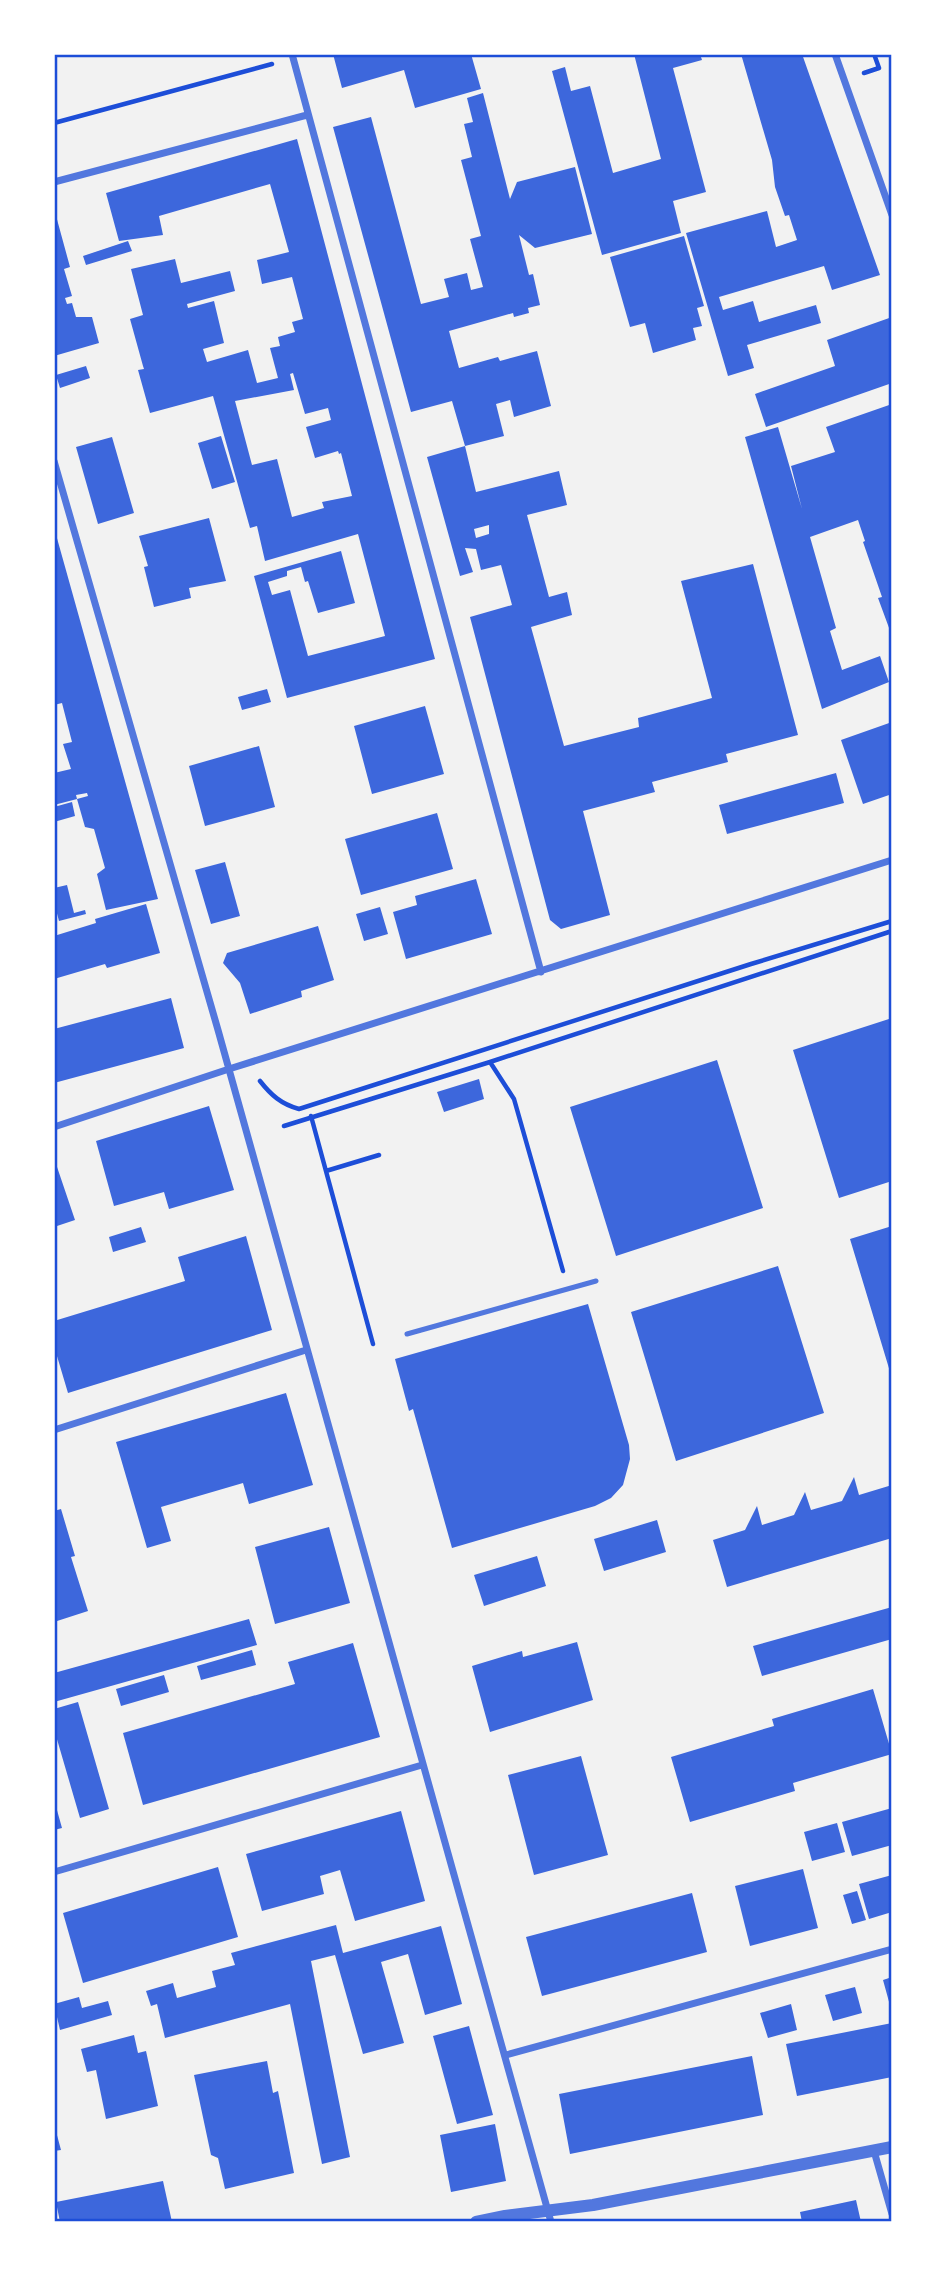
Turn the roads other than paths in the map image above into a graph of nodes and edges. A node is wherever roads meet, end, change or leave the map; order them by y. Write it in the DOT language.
graph roads {
  1 [pos="835,54"];
  2 [pos="293,56"];
  3 [pos="307,115"];
  4 [pos="54,181"];
  5 [pos="892,215"];
  6 [pos="54,461"];
  7 [pos="892,860"];
  8 [pos="541,972"];
  9 [pos="229,1069"];
  10 [pos="54,1127"];
  11 [pos="597,1281"];
  12 [pos="407,1334"];
  13 [pos="306,1350"];
  14 [pos="54,1430"];
  15 [pos="422,1765"];
  16 [pos="54,1872"];
  17 [pos="892,1950"];
  18 [pos="506,2055"];
  19 [pos="892,2147"];
  20 [pos="874,2151"];
  21 [pos="892,2214"];
  22 [pos="550,2216"];
  23 [pos="476,2222"];
  1 -- 5 [label="street"];
  2 -- 3 [label="street"];
  3 -- 4 [label="street"];
  3 -- 8 [label="street"];
  6 -- 9 [label="street"];
  7 -- 8 [label="street"];
  8 -- 9 [label="street"];
  9 -- 10 [label="street"];
  9 -- 13 [label="street"];
  11 -- 12 [label="lane"];
  13 -- 14 [label="street"];
  13 -- 15 [label="street"];
  15 -- 16 [label="street"];
  15 -- 18 [label="street"];
  17 -- 18 [label="street"];
  18 -- 22 [label="street"];
  19 -- 20 [label="street"];
  20 -- 21 [label="street"];
  20 -- 22 [label="street"];
  22 -- 23 [label="street"];
}
